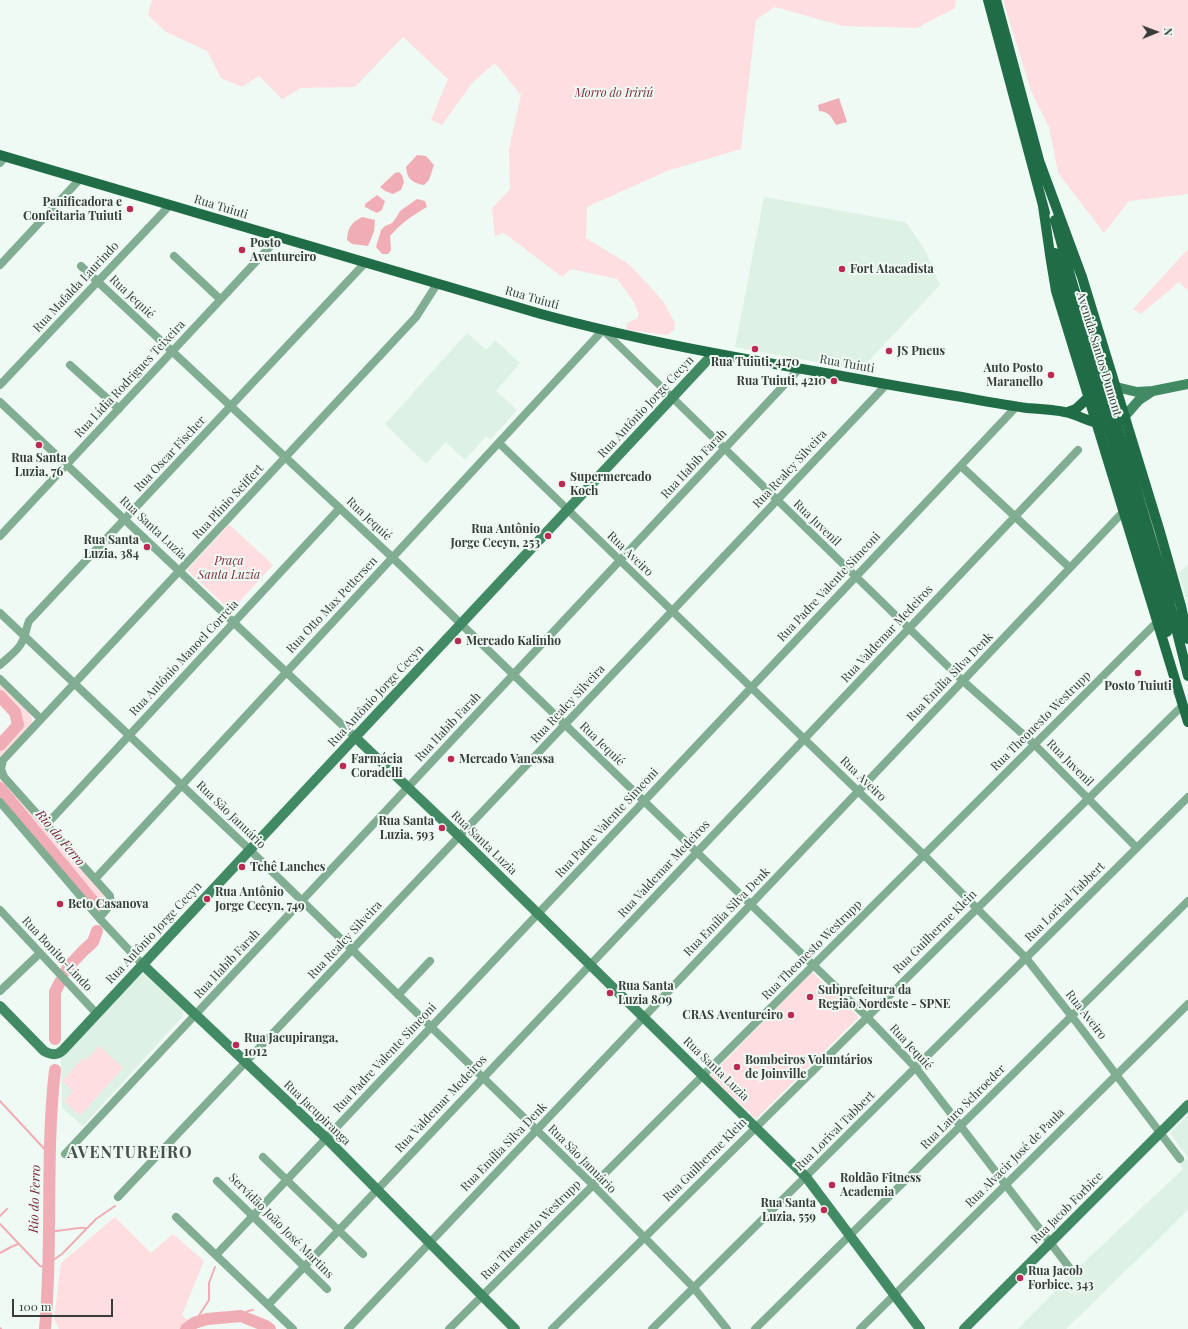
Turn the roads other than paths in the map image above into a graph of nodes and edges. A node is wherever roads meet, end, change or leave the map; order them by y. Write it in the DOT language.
graph roads {
  1 [pos="988,0"];
  2 [pos="996,0"];
  3 [pos="1037,155"];
  4 [pos="2,158"];
  5 [pos="80,179"];
  6 [pos="170,205"];
  7 [pos="1043,206"];
  8 [pos="278,238"];
  9 [pos="174,256"];
  10 [pos="365,263"];
  11 [pos="0,265"];
  12 [pos="81,266"];
  13 [pos="98,282"];
  14 [pos="437,284"];
  15 [pos="220,299"];
  16 [pos="603,330"];
  17 [pos="172,351"];
  18 [pos="713,354"];
  19 [pos="70,365"];
  20 [pos="799,369"];
  21 [pos="1094,370"];
  22 [pos="1188,384"];
  23 [pos="886,385"];
  24 [pos="0,386"];
  25 [pos="1116,387"];
  26 [pos="1153,392"];
  27 [pos="672,398"];
  28 [pos="1089,398"];
  29 [pos="0,402"];
  30 [pos="231,406"];
  31 [pos="1016,407"];
  32 [pos="119,409"];
  33 [pos="1068,412"];
  34 [pos="1125,416"];
  35 [pos="1083,419"];
  36 [pos="1097,423"];
  37 [pos="1100,435"];
  38 [pos="499,443"];
  39 [pos="1117,443"];
  40 [pos="724,449"];
  41 [pos="1078,450"];
  42 [pos="286,457"];
  43 [pos="66,465"];
  44 [pos="960,466"];
  45 [pos="777,500"];
  46 [pos="340,508"];
  47 [pos="568,510"];
  48 [pos="1124,511"];
  49 [pos="1015,517"];
  50 [pos="124,519"];
  51 [pos="0,536"];
  52 [pos="393,558"];
  53 [pos="620,560"];
  54 [pos="1070,568"];
  55 [pos="180,571"];
  56 [pos="856,577"];
  57 [pos="672,611"];
  58 [pos="0,613"];
  59 [pos="234,622"];
  60 [pos="1158,622"];
  61 [pos="461,624"];
  62 [pos="909,629"];
  63 [pos="24,636"];
  64 [pos="1188,639"];
  65 [pos="0,665"];
  66 [pos="287,672"];
  67 [pos="513,675"];
  68 [pos="1188,676"];
  69 [pos="0,679"];
  70 [pos="963,681"];
  71 [pos="74,683"];
  72 [pos="751,688"];
  73 [pos="1183,705"];
  74 [pos="1188,715"];
  75 [pos="41,719"];
  76 [pos="1188,722"];
  77 [pos="565,724"];
  78 [pos="129,735"];
  79 [pos="355,737"];
  80 [pos="804,739"];
  81 [pos="1034,744"];
  82 [pos="1,769"];
  83 [pos="182,785"];
  84 [pos="408,788"];
  85 [pos="858,791"];
  86 [pos="1188,797"];
  87 [pos="1088,798"];
  88 [pos="644,801"];
  89 [pos="0,802"];
  90 [pos="47,824"];
  91 [pos="460,836"];
  92 [pos="1137,848"];
  93 [pos="250,850"];
  94 [pos="697,852"];
  95 [pos="924,855"];
  96 [pos="95,879"];
  97 [pos="302,901"];
  98 [pos="1188,902"];
  99 [pos="751,904"];
  100 [pos="977,908"];
  101 [pos="0,910"];
  102 [pos="538,913"];
  103 [pos="99,918"];
  104 [pos="352,950"];
  105 [pos="40,953"];
  106 [pos="1026,958"];
  107 [pos="430,961"];
  108 [pos="590,964"];
  109 [pos="143,965"];
  110 [pos="813,965"];
  111 [pos="0,991"];
  112 [pos="398,995"];
  113 [pos="1188,1004"];
  114 [pos="0,1006"];
  115 [pos="97,1014"];
  116 [pos="196,1014"];
  117 [pos="1072,1016"];
  118 [pos="644,1017"];
  119 [pos="867,1017"];
  120 [pos="431,1027"];
  121 [pos="246,1062"];
  122 [pos="916,1068"];
  123 [pos="1116,1074"];
  124 [pos="703,1075"];
  125 [pos="483,1078"];
  126 [pos="1188,1106"];
  127 [pos="961,1126"];
  128 [pos="756,1127"];
  129 [pos="536,1130"];
  130 [pos="1161,1133"];
  131 [pos="326,1138"];
  132 [pos="65,1154"];
  133 [pos="263,1157"];
  134 [pos="1180,1159"];
  135 [pos="806,1177"];
  136 [pos="286,1180"];
  137 [pos="217,1181"];
  138 [pos="1006,1184"];
  139 [pos="592,1185"];
  140 [pos="376,1190"];
  141 [pos="118,1197"];
  142 [pos="253,1216"];
  143 [pos="176,1217"];
  144 [pos="338,1230"];
  145 [pos="850,1236"];
  146 [pos="644,1238"];
  147 [pos="429,1243"];
  148 [pos="1050,1243"];
  149 [pos="363,1254"];
  150 [pos="216,1255"];
  151 [pos="304,1266"];
  152 [pos="1072,1270"];
  153 [pos="694,1288"];
  154 [pos="328,1289"];
  155 [pos="894,1294"];
  156 [pos="482,1296"];
  157 [pos="268,1305"];
  158 [pos="293,1329"];
  159 [pos="348,1329"];
  160 [pos="448,1329"];
  161 [pos="515,1329"];
  162 [pos="552,1329"];
  163 [pos="652,1329"];
  164 [pos="727,1329"];
  165 [pos="756,1329"];
  166 [pos="860,1329"];
  167 [pos="920,1329"];
  168 [pos="964,1329"];
  1 -- 7 [label="main road, Avenida Santos Dumont"];
  2 -- 3 [label="main road, Avenida Santos Dumont"];
  3 -- 21 [label="main road, Avenida Santos Dumont"];
  3 -- 25 [label="main road"];
  4 -- 5 [label="main road, Rua Tuiuti"];
  5 -- 6 [label="main road, Rua Tuiuti"];
  5 -- 11 [label="street"];
  6 -- 8 [label="main road, Rua Tuiuti"];
  6 -- 13 [label="street, Rua Mafalda Laurindo"];
  7 -- 21 [label="main road, Avenida Santos Dumont"];
  7 -- 28 [label="main road"];
  8 -- 10 [label="main road, Rua Tuiuti"];
  8 -- 15 [label="street, Rua Lídia Rodrigues Teixeira"];
  9 -- 15 [label="street"];
  10 -- 14 [label="main road, Rua Tuiuti"];
  10 -- 30 [label="street, Rua Oscar Fischer"];
  12 -- 13 [label="street, Rua Jequié"];
  13 -- 17 [label="street, Rua Jequié"];
  13 -- 24 [label="street, Rua Mafalda Laurindo"];
  14 -- 16 [label="main road, Rua Tuiuti"];
  14 -- 42 [label="street, Rua Plínio Seiffert"];
  15 -- 17 [label="street, Rua Lídia Rodrigues Teixeira"];
  16 -- 18 [label="main road, Rua Tuiuti"];
  16 -- 27 [label="street, Rua Juvenil"];
  16 -- 38 [label="street, Rua Otto Max Pettersen"];
  17 -- 30 [label="street, Rua Jequié"];
  17 -- 32 [label="street, Rua Lídia Rodrigues Teixeira"];
  18 -- 20 [label="main road, Rua Tuiuti"];
  18 -- 27 [label="street, Rua Antônio Jorge Cecyn"];
  19 -- 32 [label="street"];
  20 -- 23 [label="main road, Rua Tuiuti"];
  20 -- 40 [label="street, Rua Habib Farah"];
  21 -- 39 [label="main road, Avenida Santos Dumont, bridge"];
  22 -- 26 [label="street, Rua Tuiuti"];
  23 -- 31 [label="main road, Rua Tuiuti"];
  23 -- 45 [label="street, Rua Realcy Silveira"];
  25 -- 26 [label="street, Rua Tuiuti"];
  25 -- 28 [label="main road, Rua Tuiuti"];
  25 -- 34 [label="main road"];
  26 -- 34 [label="street, Rua Tuiuti"];
  27 -- 40 [label="street, Rua Juvenil"];
  27 -- 47 [label="street, Rua Antônio Jorge Cecyn"];
  28 -- 33 [label="main road, Rua Tuiuti"];
  28 -- 36 [label="main road"];
  29 -- 43 [label="street, Rua Santa Luzia"];
  30 -- 42 [label="street, Rua Jequié"];
  30 -- 50 [label="street, Rua Oscar Fischer"];
  31 -- 33 [label="main road, Rua Tuiuti"];
  31 -- 44 [label="street, Rua Padre Valente Simeoni"];
  32 -- 43 [label="street, Rua Lídia Rodrigues Teixeira"];
  33 -- 35 [label="main road, Rua Tuiuti"];
  34 -- 36 [label="main road, Rua Tuiuti"];
  34 -- 64 [label="main road"];
  35 -- 36 [label="main road, Rua Tuiuti"];
  35 -- 37 [label="main road"];
  36 -- 37 [label="main road"];
  37 -- 48 [label="main road"];
  38 -- 47 [label="street, Rua Aveiro"];
  38 -- 52 [label="street, Rua Otto Max Pettersen"];
  39 -- 68 [label="main road, Avenida Santos Dumont"];
  39 -- 74 [label="main road, Avenida Santos Dumont"];
  40 -- 45 [label="street, Rua Juvenil"];
  40 -- 53 [label="street, Rua Habib Farah"];
  41 -- 49 [label="street, Rua Valdemar Medeiros"];
  42 -- 46 [label="street, Rua Jequié"];
  42 -- 55 [label="street, Rua Plínio Seiffert"];
  43 -- 50 [label="street, Rua Santa Luzia"];
  43 -- 51 [label="street, Rua Lídia Rodrigues Teixeira"];
  44 -- 49 [label="street"];
  44 -- 56 [label="street, Rua Padre Valente Simeoni"];
  45 -- 56 [label="street, Rua Juvenil"];
  45 -- 57 [label="street, Rua Realcy Silveira"];
  46 -- 52 [label="street, Rua Jequié"];
  46 -- 59 [label="street, Rua Antônio Manoel Correia"];
  47 -- 53 [label="street, Rua Aveiro"];
  47 -- 61 [label="street, Rua Antônio Jorge Cecyn"];
  48 -- 54 [label="street, Rua Emília Silva Denk"];
  48 -- 60 [label="main road"];
  49 -- 54 [label="street"];
  49 -- 62 [label="street, Rua Valdemar Medeiros"];
  50 -- 55 [label="street, Rua Santa Luzia"];
  50 -- 63 [label="street, Rua Oscar Fischer"];
  52 -- 61 [label="street, Rua Jequié"];
  52 -- 66 [label="street, Rua Otto Max Pettersen"];
  53 -- 57 [label="street, Rua Aveiro"];
  53 -- 67 [label="street, Rua Habib Farah"];
  54 -- 70 [label="street, Rua Emília Silva Denk"];
  55 -- 59 [label="street, Rua Santa Luzia"];
  55 -- 71 [label="street, Rua Plínio Seiffert"];
  56 -- 62 [label="street, Rua Juvenil"];
  56 -- 72 [label="street, Rua Padre Valente Simeoni"];
  57 -- 72 [label="street, Rua Aveiro"];
  57 -- 77 [label="street, Rua Realcy Silveira"];
  58 -- 63 [label="street, Rua São Januário"];
  59 -- 66 [label="street, Rua Santa Luzia"];
  59 -- 78 [label="street, Rua Antônio Manoel Correia"];
  60 -- 73 [label="main road"];
  60 -- 81 [label="street, Rua Theonesto Westrupp"];
  61 -- 67 [label="street, Rua Jequié"];
  61 -- 79 [label="street, Rua Antônio Jorge Cecyn"];
  62 -- 70 [label="street, Rua Juvenil"];
  62 -- 80 [label="street, Rua Valdemar Medeiros"];
  63 -- 65 [label="street, Rua Oscar Fischer"];
  63 -- 71 [label="street, Rua São Januário"];
  66 -- 79 [label="street, Rua Santa Luzia"];
  66 -- 83 [label="street, Rua Otto Max Pettersen"];
  67 -- 77 [label="street, Rua Jequié"];
  67 -- 84 [label="street, Rua Habib Farah"];
  69 -- 75 [label="street"];
  70 -- 81 [label="street, Rua Juvenil"];
  70 -- 85 [label="street, Rua Emília Silva Denk"];
  71 -- 75 [label="street, Rua Plínio Seiffert"];
  71 -- 78 [label="street, Rua São Januário"];
  72 -- 80 [label="street, Rua Aveiro"];
  72 -- 88 [label="street, Rua Padre Valente Simeoni"];
  73 -- 76 [label="main road"];
  73 -- 87 [label="street, Rua Guilherme Klein"];
  75 -- 82 [label="street, Rua Plínio Seiffert"];
  77 -- 88 [label="street, Rua Jequié"];
  77 -- 91 [label="street, Rua Realcy Silveira"];
  78 -- 83 [label="street, Rua São Januário"];
  78 -- 90 [label="street, Rua Antônio Manoel Correia"];
  79 -- 84 [label="street, Rua Santa Luzia"];
  79 -- 93 [label="street, Rua Antônio Jorge Cecyn"];
  80 -- 85 [label="street, Rua Aveiro"];
  80 -- 94 [label="street, Rua Valdemar Medeiros"];
  81 -- 87 [label="street, Rua Juvenil"];
  81 -- 95 [label="street, Rua Theonesto Westrupp"];
  82 -- 90 [label="street"];
  83 -- 93 [label="street, Rua São Januário"];
  83 -- 96 [label="street, Rua Otto Max Pettersen"];
  84 -- 91 [label="street, Rua Santa Luzia"];
  84 -- 97 [label="street, Rua Habib Farah"];
  85 -- 95 [label="street, Rua Aveiro"];
  85 -- 99 [label="street, Rua Emília Silva Denk"];
  86 -- 92 [label="street, Rua Lorival Tabbert"];
  87 -- 92 [label="street, Rua Juvenil"];
  87 -- 100 [label="street, Rua Guilherme Klein"];
  88 -- 94 [label="street, Rua Jequié"];
  88 -- 102 [label="street, Rua Padre Valente Simeoni"];
  89 -- 103 [label="street, Rua Jacupiranga"];
  90 -- 96 [label="street"];
  91 -- 102 [label="street, Rua Santa Luzia"];
  91 -- 104 [label="street, Rua Realcy Silveira"];
  92 -- 106 [label="street, Rua Lorival Tabbert"];
  93 -- 97 [label="street, Rua São Januário"];
  93 -- 109 [label="street, Rua Antônio Jorge Cecyn"];
  94 -- 99 [label="street, Rua Jequié"];
  94 -- 108 [label="street, Rua Valdemar Medeiros"];
  95 -- 100 [label="street, Rua Aveiro"];
  95 -- 110 [label="street, Rua Theonesto Westrupp"];
  96 -- 103 [label="street"];
  97 -- 104 [label="street, Rua São Januário"];
  97 -- 116 [label="street, Rua Habib Farah"];
  98 -- 117 [label="street, Rua Lauro Schroeder"];
  99 -- 110 [label="street, Rua Jequié"];
  99 -- 118 [label="street, Rua Emília Silva Denk"];
  100 -- 106 [label="street, Rua Aveiro"];
  100 -- 119 [label="street, Rua Guilherme Klein"];
  101 -- 105 [label="street, Rua Bonito-Lindo"];
  102 -- 108 [label="street, Rua Santa Luzia"];
  102 -- 120 [label="street, Rua Padre Valente Simeoni"];
  103 -- 109 [label="street, Rua Jacupiranga"];
  104 -- 112 [label="street, Rua São Januário"];
  104 -- 121 [label="street, Rua Realcy Silveira"];
  105 -- 111 [label="street"];
  105 -- 115 [label="street, Rua Bonito-Lindo"];
  106 -- 117 [label="street, Rua Aveiro"];
  106 -- 122 [label="street, Rua Lorival Tabbert"];
  107 -- 112 [label="street"];
  108 -- 118 [label="street, Rua Santa Luzia"];
  108 -- 125 [label="street, Rua Valdemar Medeiros"];
  109 -- 115 [label="street, Rua Antônio Jorge Cecyn"];
  109 -- 116 [label="street, Rua Jacupiranga"];
  110 -- 119 [label="street, Rua Jequié"];
  110 -- 124 [label="street, Rua Theonesto Westrupp"];
  112 -- 120 [label="street, Rua São Januário"];
  113 -- 123 [label="street, Rua Alvacir José de Paula"];
  114 -- 115 [label="street, Rua Antônio Jorge Cecyn"];
  116 -- 121 [label="street, Rua Jacupiranga"];
  116 -- 132 [label="street, Rua Habib Farah"];
  117 -- 123 [label="street, Rua Aveiro"];
  117 -- 127 [label="street, Rua Lauro Schroeder"];
  118 -- 124 [label="street, Rua Santa Luzia"];
  118 -- 129 [label="street, Rua Emília Silva Denk"];
  119 -- 122 [label="street, Rua Jequié"];
  119 -- 128 [label="street, Rua Guilherme Klein"];
  120 -- 125 [label="street, Rua São Januário"];
  120 -- 131 [label="street, Rua Padre Valente Simeoni"];
  121 -- 131 [label="street, Rua Jacupiranga"];
  121 -- 141 [label="street, Rua Realcy Silveira"];
  122 -- 127 [label="street, Rua Jequié"];
  122 -- 135 [label="street, Rua Lorival Tabbert"];
  123 -- 130 [label="street, Rua Aveiro"];
  123 -- 138 [label="street, Rua Alvacir José de Paula"];
  124 -- 128 [label="street, Rua Santa Luzia"];
  124 -- 139 [label="street, Rua Theonesto Westrupp"];
  125 -- 129 [label="street, Rua São Januário"];
  125 -- 140 [label="street, Rua Valdemar Medeiros"];
  126 -- 130 [label="street, Rua Jacob Forbice"];
  127 -- 138 [label="street, Rua Jequié"];
  127 -- 145 [label="street, Rua Lauro Schroeder"];
  128 -- 135 [label="street, Rua Santa Luzia"];
  128 -- 146 [label="street, Rua Guilherme Klein"];
  129 -- 139 [label="street, Rua São Januário"];
  129 -- 147 [label="street, Rua Emília Silva Denk"];
  130 -- 134 [label="street, Rua Aveiro"];
  130 -- 148 [label="street, Rua Jacob Forbice"];
  131 -- 136 [label="street, Rua Padre Valente Simeoni"];
  131 -- 140 [label="street, Rua Jacupiranga"];
  133 -- 136 [label="street"];
  135 -- 145 [label="street, Rua Santa Luzia"];
  135 -- 153 [label="street, Rua Lorival Tabbert"];
  136 -- 142 [label="street, Rua Padre Valente Simeoni"];
  136 -- 144 [label="street"];
  137 -- 142 [label="street, Servidão João José Martins"];
  138 -- 148 [label="street, Rua Jequié"];
  138 -- 155 [label="street, Rua Alvacir José de Paula"];
  139 -- 146 [label="street, Rua São Januário"];
  139 -- 156 [label="street, Rua Theonesto Westrupp"];
  140 -- 144 [label="street, Rua Valdemar Medeiros"];
  140 -- 147 [label="street, Rua Jacupiranga"];
  142 -- 150 [label="street, Rua Padre Valente Simeoni"];
  142 -- 151 [label="street, Servidão João José Martins"];
  143 -- 150 [label="street"];
  144 -- 149 [label="street"];
  144 -- 151 [label="street, Rua Valdemar Medeiros"];
  145 -- 155 [label="street, Rua Santa Luzia"];
  145 -- 165 [label="street, Rua Lauro Schroeder"];
  146 -- 153 [label="street, Rua São Januário"];
  146 -- 162 [label="street, Rua Guilherme Klein"];
  147 -- 156 [label="street, Rua Jacupiranga"];
  147 -- 159 [label="street, Rua Emília Silva Denk"];
  148 -- 152 [label="street, Rua Jequié"];
  148 -- 168 [label="street, Rua Jacob Forbice"];
  150 -- 157 [label="street"];
  151 -- 154 [label="street, Servidão João José Martins"];
  151 -- 157 [label="street, Rua Valdemar Medeiros"];
  153 -- 163 [label="street, Rua Lorival Tabbert"];
  153 -- 164 [label="street, Rua São Januário"];
  155 -- 166 [label="street, Rua Alvacir José de Paula"];
  155 -- 167 [label="street, Rua Santa Luzia"];
  156 -- 160 [label="street, Rua Theonesto Westrupp"];
  156 -- 161 [label="street, Rua Jacupiranga"];
  157 -- 158 [label="street"];
}
